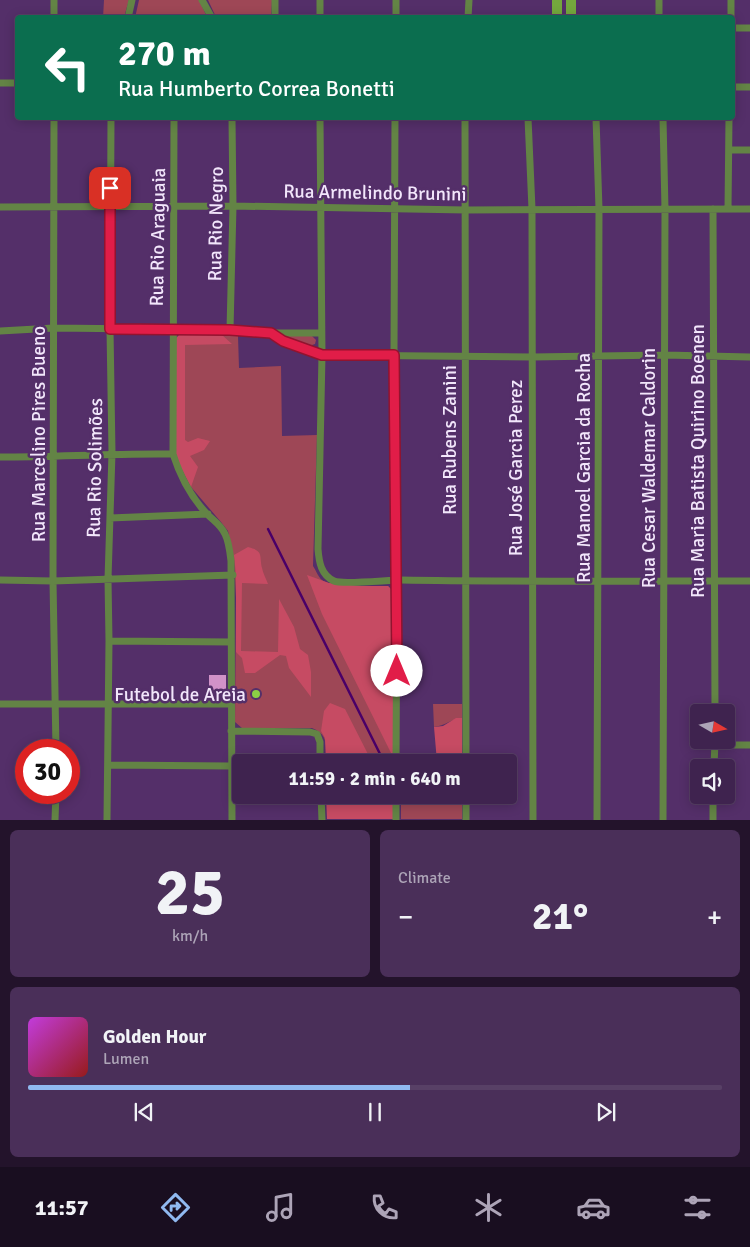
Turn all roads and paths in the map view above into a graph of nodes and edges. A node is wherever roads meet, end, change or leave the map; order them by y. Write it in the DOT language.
graph roads {
  1 [pos="54,0"];
  2 [pos="132,0"];
  3 [pos="202,0"];
  4 [pos="275,0"];
  5 [pos="320,0"];
  6 [pos="396,0"];
  7 [pos="469,0"];
  8 [pos="557,0"];
  9 [pos="571,0"];
  10 [pos="659,0"];
  11 [pos="731,0"];
  12 [pos="54,15"];
  13 [pos="129,15"];
  14 [pos="210,15"];
  15 [pos="275,15"];
  16 [pos="320,15"];
  17 [pos="396,15"];
  18 [pos="468,15"];
  19 [pos="556,15"];
  20 [pos="571,15"];
  21 [pos="660,15"];
  22 [pos="731,15"];
  23 [pos="735,28"];
  24 [pos="750,28"];
  25 [pos="15,82"];
  26 [pos="0,83"];
  27 [pos="735,86"];
  28 [pos="750,87"];
  29 [pos="54,120"];
  30 [pos="111,120"];
  31 [pos="174,120"];
  32 [pos="232,120"];
  33 [pos="320,120"];
  34 [pos="395,120"];
  35 [pos="465,120"];
  36 [pos="528,120"];
  37 [pos="596,120"];
  38 [pos="663,120"];
  39 [pos="729,120"];
  40 [pos="729,150"];
  41 [pos="750,150"];
  42 [pos="55,206"];
  43 [pos="110,206"];
  44 [pos="233,206"];
  45 [pos="0,207"];
  46 [pos="174,207"];
  47 [pos="322,208"];
  48 [pos="395,208"];
  49 [pos="713,208"];
  50 [pos="532,209"];
  51 [pos="599,209"];
  52 [pos="728,209"];
  53 [pos="750,209"];
  54 [pos="466,210"];
  55 [pos="665,210"];
  56 [pos="54,328"];
  57 [pos="110,329"];
  58 [pos="172,330"];
  59 [pos="230,330"];
  60 [pos="0,331"];
  61 [pos="321,332"];
  62 [pos="271,333"];
  63 [pos="322,355"];
  64 [pos="394,355"];
  65 [pos="664,355"];
  66 [pos="465,356"];
  67 [pos="599,356"];
  68 [pos="714,356"];
  69 [pos="532,357"];
  70 [pos="750,357"];
  71 [pos="112,453"];
  72 [pos="173,454"];
  73 [pos="0,457"];
  74 [pos="55,457"];
  75 [pos="208,514"];
  76 [pos="110,518"];
  77 [pos="233,575"];
  78 [pos="108,579"];
  79 [pos="0,580"];
  80 [pos="397,580"];
  81 [pos="53,581"];
  82 [pos="466,581"];
  83 [pos="532,581"];
  84 [pos="599,581"];
  85 [pos="664,581"];
  86 [pos="714,581"];
  87 [pos="750,581"];
  88 [pos="109,641"];
  89 [pos="231,642"];
  90 [pos="56,703"];
  91 [pos="0,704"];
  92 [pos="108,704"];
  93 [pos="230,704"];
  94 [pos="715,704"];
  95 [pos="232,732"];
  96 [pos="56,739"];
  97 [pos="735,744"];
  98 [pos="750,746"];
  99 [pos="320,754"];
  100 [pos="396,754"];
  101 [pos="466,754"];
  102 [pos="108,765"];
  103 [pos="231,766"];
  104 [pos="56,804"];
  105 [pos="321,804"];
  106 [pos="396,804"];
  107 [pos="466,804"];
  108 [pos="713,804"];
  109 [pos="56,820"];
  110 [pos="107,820"];
  111 [pos="232,820"];
  112 [pos="322,820"];
  113 [pos="396,820"];
  114 [pos="466,820"];
  115 [pos="533,820"];
  116 [pos="598,820"];
  117 [pos="663,820"];
  118 [pos="713,820"];
  1 -- 12 [label="street"];
  2 -- 13 [label="street"];
  3 -- 14 [label="street"];
  4 -- 15 [label="street"];
  5 -- 16 [label="street"];
  6 -- 17 [label="street"];
  7 -- 18 [label="street"];
  8 -- 19 [label="street"];
  9 -- 20 [label="street"];
  10 -- 21 [label="street"];
  11 -- 22 [label="street"];
  23 -- 24 [label="street"];
  25 -- 26 [label="street"];
  27 -- 28 [label="street"];
  29 -- 42 [label="street, Rua Marcelino Pires Bueno"];
  30 -- 43 [label="street, Rua Rio Solimões"];
  31 -- 46 [label="street, Rua Rio Araguaia"];
  32 -- 44 [label="street, Rua Rio Negro"];
  33 -- 47 [label="street"];
  34 -- 48 [label="street"];
  35 -- 54 [label="street, Rua Rubens Zanini"];
  36 -- 50 [label="street, Rua José Garcia Perez"];
  37 -- 51 [label="street, Rua Manoel Garcia da Rocha"];
  38 -- 55 [label="street, Rua Cesar Waldemar Caldorin"];
  39 -- 40 [label="street"];
  40 -- 41 [label="street"];
  40 -- 52 [label="street"];
  42 -- 43 [label="street, Rua Armelindo Brunini"];
  42 -- 45 [label="street, Rua Armelindo Brunini"];
  42 -- 56 [label="street, Rua Marcelino Pires Bueno"];
  43 -- 46 [label="street, Rua Armelindo Brunini"];
  43 -- 57 [label="street, Rua Rio Solimões"];
  44 -- 46 [label="street, Rua Armelindo Brunini"];
  44 -- 47 [label="street, Rua Armelindo Brunini"];
  44 -- 59 [label="street, Rua Rio Negro"];
  46 -- 58 [label="street, Rua Rio Araguaia"];
  47 -- 48 [label="street, Rua Armelindo Brunini"];
  47 -- 61 [label="street"];
  48 -- 54 [label="street, Rua Armelindo Brunini"];
  48 -- 64 [label="street"];
  49 -- 52 [label="street, Rua Armelindo Brunini"];
  49 -- 55 [label="street, Rua Armelindo Brunini"];
  49 -- 68 [label="street, Rua Maria Batista Quirino Boenen"];
  50 -- 51 [label="street, Rua Armelindo Brunini"];
  50 -- 54 [label="street, Rua Armelindo Brunini"];
  50 -- 69 [label="street, Rua José Garcia Perez"];
  51 -- 55 [label="street, Rua Armelindo Brunini"];
  51 -- 67 [label="street, Rua Manoel Garcia da Rocha"];
  52 -- 53 [label="street, Rua Armelindo Brunini"];
  54 -- 66 [label="street, Rua Rubens Zanini"];
  55 -- 65 [label="street, Rua Cesar Waldemar Caldorin"];
  56 -- 57 [label="street"];
  56 -- 60 [label="street"];
  56 -- 74 [label="street, Rua Marcelino Pires Bueno"];
  57 -- 58 [label="street"];
  57 -- 71 [label="street, Rua Rio Solimões"];
  58 -- 59 [label="street"];
  58 -- 72 [label="street, Rua Rio Araguaia"];
  59 -- 62 [label="street"];
  61 -- 62 [label="street"];
  61 -- 63 [label="street"];
  62 -- 63 [label="street"];
  63 -- 64 [label="street"];
  63 -- 80 [label="street"];
  64 -- 66 [label="street"];
  64 -- 80 [label="street"];
  65 -- 67 [label="street"];
  65 -- 68 [label="street"];
  65 -- 85 [label="street, Rua Cesar Waldemar Caldorin"];
  66 -- 69 [label="street"];
  66 -- 82 [label="street, Rua Rubens Zanini"];
  67 -- 69 [label="street"];
  67 -- 84 [label="street, Rua Manoel Garcia da Rocha"];
  68 -- 70 [label="street"];
  68 -- 86 [label="street, Rua Maria Batista Quirino Boenen"];
  69 -- 83 [label="street, Rua José Garcia Perez"];
  71 -- 72 [label="street"];
  71 -- 74 [label="street"];
  71 -- 76 [label="street, Rua Rio Solimões"];
  72 -- 75 [label="street, Rua Rio Araguaia"];
  73 -- 74 [label="street"];
  74 -- 81 [label="street, Rua Marcelino Pires Bueno"];
  75 -- 76 [label="street"];
  75 -- 77 [label="street, Rua Rio Araguaia"];
  76 -- 78 [label="street, Rua Rio Solimões"];
  77 -- 78 [label="street"];
  77 -- 89 [label="street, Rua Rio Araguaia"];
  78 -- 81 [label="street"];
  78 -- 88 [label="street, Rua Rio Solimões"];
  79 -- 81 [label="street"];
  80 -- 82 [label="street"];
  80 -- 100 [label="street"];
  81 -- 90 [label="street, Rua Marcelino Pires Bueno"];
  82 -- 83 [label="street"];
  82 -- 101 [label="street, Rua Rubens Zanini"];
  83 -- 84 [label="street"];
  83 -- 115 [label="street, Rua José Garcia Perez"];
  84 -- 85 [label="street"];
  84 -- 116 [label="street, Rua Manoel Garcia da Rocha"];
  85 -- 86 [label="street"];
  85 -- 117 [label="street, Rua Cesar Waldemar Caldorin"];
  86 -- 87 [label="street"];
  86 -- 94 [label="street, Rua Maria Batista Quirino Boenen"];
  88 -- 89 [label="street"];
  88 -- 92 [label="street, Rua Rio Solimões"];
  89 -- 93 [label="street, Rua Rio Araguaia"];
  90 -- 91 [label="street"];
  90 -- 92 [label="street"];
  90 -- 96 [label="street, Rua Marcelino Pires Bueno"];
  92 -- 93 [label="street"];
  92 -- 102 [label="street, Rua Rio Solimões"];
  93 -- 95 [label="street, Rua Rio Araguaia"];
  95 -- 99 [label="street"];
  95 -- 103 [label="street, Rua Rio Araguaia"];
  97 -- 98 [label="street"];
  102 -- 103 [label="street"];
  102 -- 110 [label="street, Rua Rio Solimões"];
  103 -- 111 [label="street, Rua Rio Araguaia"];
  104 -- 109 [label="street"];
  105 -- 112 [label="street"];
  106 -- 113 [label="street"];
  107 -- 114 [label="street"];
  108 -- 118 [label="street"];
}
